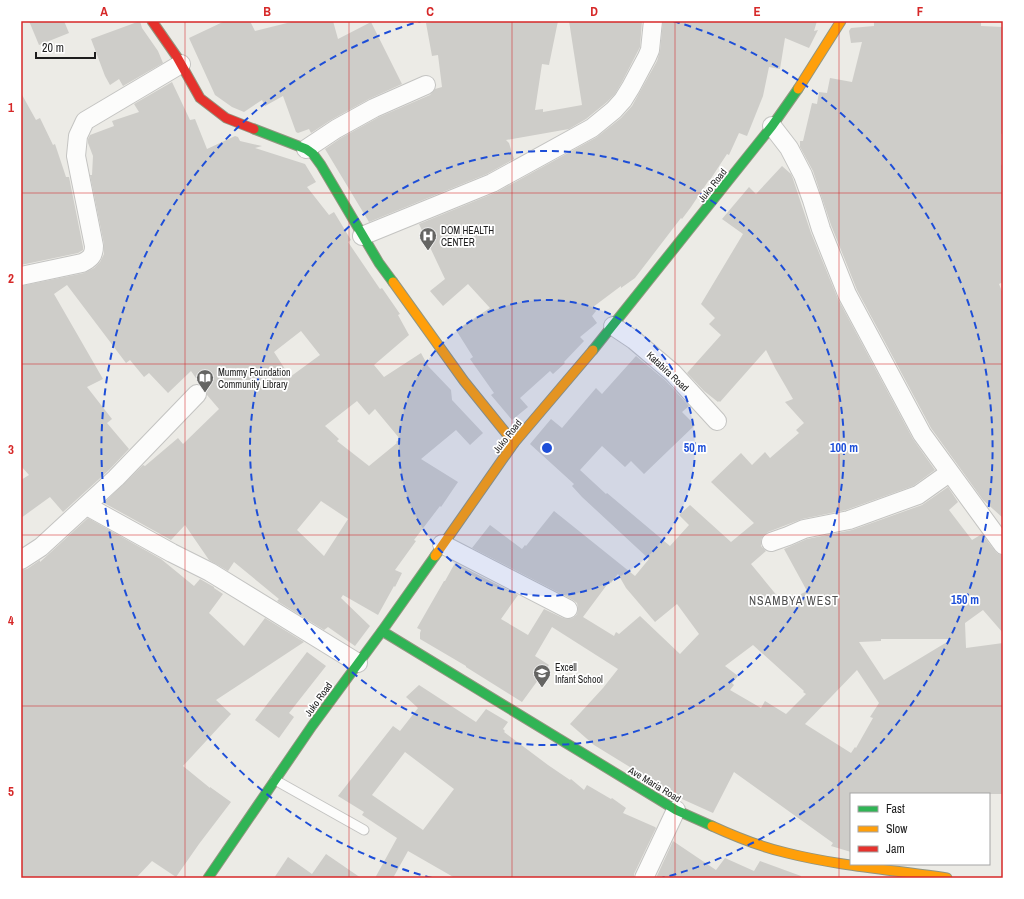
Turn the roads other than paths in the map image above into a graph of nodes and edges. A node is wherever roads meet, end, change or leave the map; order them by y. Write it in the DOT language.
graph roads {
  1 [pos="152,21"];
  2 [pos="653,21"];
  3 [pos="841,21"];
  4 [pos="181,64"];
  5 [pos="426,84"];
  6 [pos="772,126"];
  7 [pos="306,149"];
  8 [pos="362,236"];
  9 [pos="21,276"];
  10 [pos="613,326"];
  11 [pos="197,394"];
  12 [pos="717,421"];
  13 [pos="514,443"];
  14 [pos="949,473"];
  15 [pos="86,506"];
  16 [pos="771,542"];
  17 [pos="442,544"];
  18 [pos="1003,545"];
  19 [pos="21,560"];
  20 [pos="568,609"];
  21 [pos="382,631"];
  22 [pos="358,663"];
  23 [pos="276,780"];
  24 [pos="676,810"];
  25 [pos="364,830"];
  26 [pos="853,872"];
  27 [pos="208,878"];
  28 [pos="644,878"];
  29 [pos="947,878"];
  1 -- 4 [label="street"];
  2 -- 8 [label="street"];
  3 -- 6 [label="street, Juko Road"];
  4 -- 7 [label="street"];
  4 -- 9 [label="street"];
  5 -- 7 [label="street"];
  6 -- 10 [label="street, Juko Road"];
  6 -- 14 [label="street"];
  7 -- 8 [label="street"];
  8 -- 13 [label="street"];
  10 -- 12 [label="street, Katabira Road"];
  10 -- 13 [label="street, Juko Road"];
  11 -- 15 [label="street"];
  13 -- 17 [label="street, Juko Road"];
  14 -- 16 [label="street"];
  14 -- 18 [label="street"];
  15 -- 19 [label="street"];
  15 -- 22 [label="street"];
  17 -- 20 [label="street"];
  17 -- 21 [label="street, Juko Road"];
  21 -- 22 [label="street, Juko Road"];
  21 -- 24 [label="street, Ave Maria Road"];
  22 -- 23 [label="street, Juko Road"];
  23 -- 25 [label="lane"];
  23 -- 27 [label="street, Juko Road"];
  24 -- 26 [label="street, Ave Maria Road"];
  24 -- 28 [label="street"];
  26 -- 29 [label="street, Ave Maria Road"];
}
